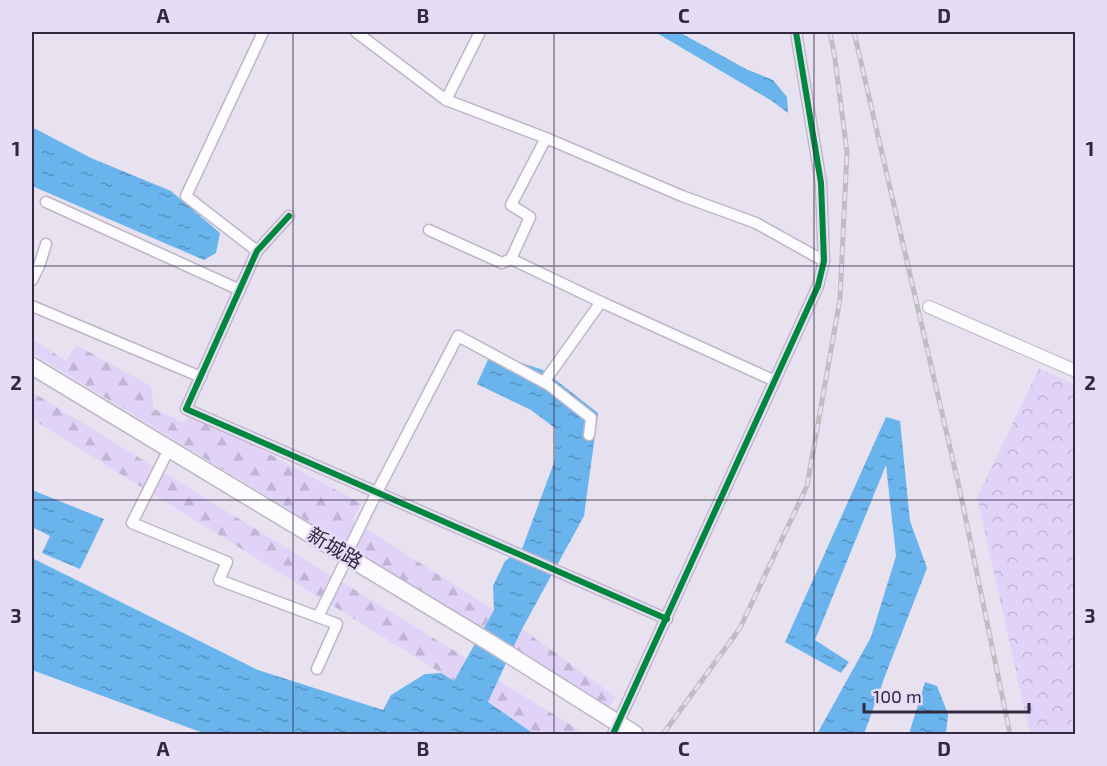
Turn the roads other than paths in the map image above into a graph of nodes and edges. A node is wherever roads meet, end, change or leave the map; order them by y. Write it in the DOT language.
graph roads {
  1 [pos="263,32"];
  2 [pos="356,32"];
  3 [pos="480,32"];
  4 [pos="796,32"];
  5 [pos="446,100"];
  6 [pos="546,138"];
  7 [pos="46,202"];
  8 [pos="289,216"];
  9 [pos="429,230"];
  10 [pos="46,244"];
  11 [pos="257,251"];
  12 [pos="511,260"];
  13 [pos="824,261"];
  14 [pos="32,280"];
  15 [pos="240,290"];
  16 [pos="601,302"];
  17 [pos="32,306"];
  18 [pos="929,307"];
  19 [pos="32,366"];
  20 [pos="1076,371"];
  21 [pos="201,377"];
  22 [pos="32,378"];
  23 [pos="775,381"];
  24 [pos="544,382"];
  25 [pos="589,435"];
  26 [pos="165,457"];
  27 [pos="376,492"];
  28 [pos="345,560"];
  29 [pos="318,617"];
  30 [pos="667,619"];
  31 [pos="317,669"];
  32 [pos="617,731"];
  33 [pos="635,735"];
  1 -- 11 [label="street"];
  2 -- 5 [label="street"];
  3 -- 5 [label="street"];
  4 -- 13 [label="street"];
  5 -- 6 [label="street"];
  6 -- 12 [label="street"];
  6 -- 13 [label="street"];
  7 -- 15 [label="street"];
  8 -- 11 [label="street"];
  9 -- 12 [label="street"];
  10 -- 14 [label="street"];
  11 -- 15 [label="street"];
  12 -- 16 [label="street"];
  13 -- 23 [label="street"];
  15 -- 21 [label="street"];
  16 -- 23 [label="street"];
  16 -- 24 [label="street"];
  17 -- 21 [label="street"];
  18 -- 20 [label="street"];
  19 -- 28 [label="main road, 新城路"];
  21 -- 27 [label="street"];
  22 -- 26 [label="main road, 新城路"];
  23 -- 30 [label="street"];
  24 -- 25 [label="street"];
  24 -- 27 [label="street"];
  26 -- 28 [label="main road, 新城路"];
  26 -- 29 [label="street"];
  27 -- 28 [label="street"];
  27 -- 30 [label="street"];
  28 -- 29 [label="street"];
  28 -- 32 [label="main road, 新城路"];
  29 -- 31 [label="street"];
  30 -- 32 [label="street"];
  32 -- 33 [label="main road, 新城路"];
}
